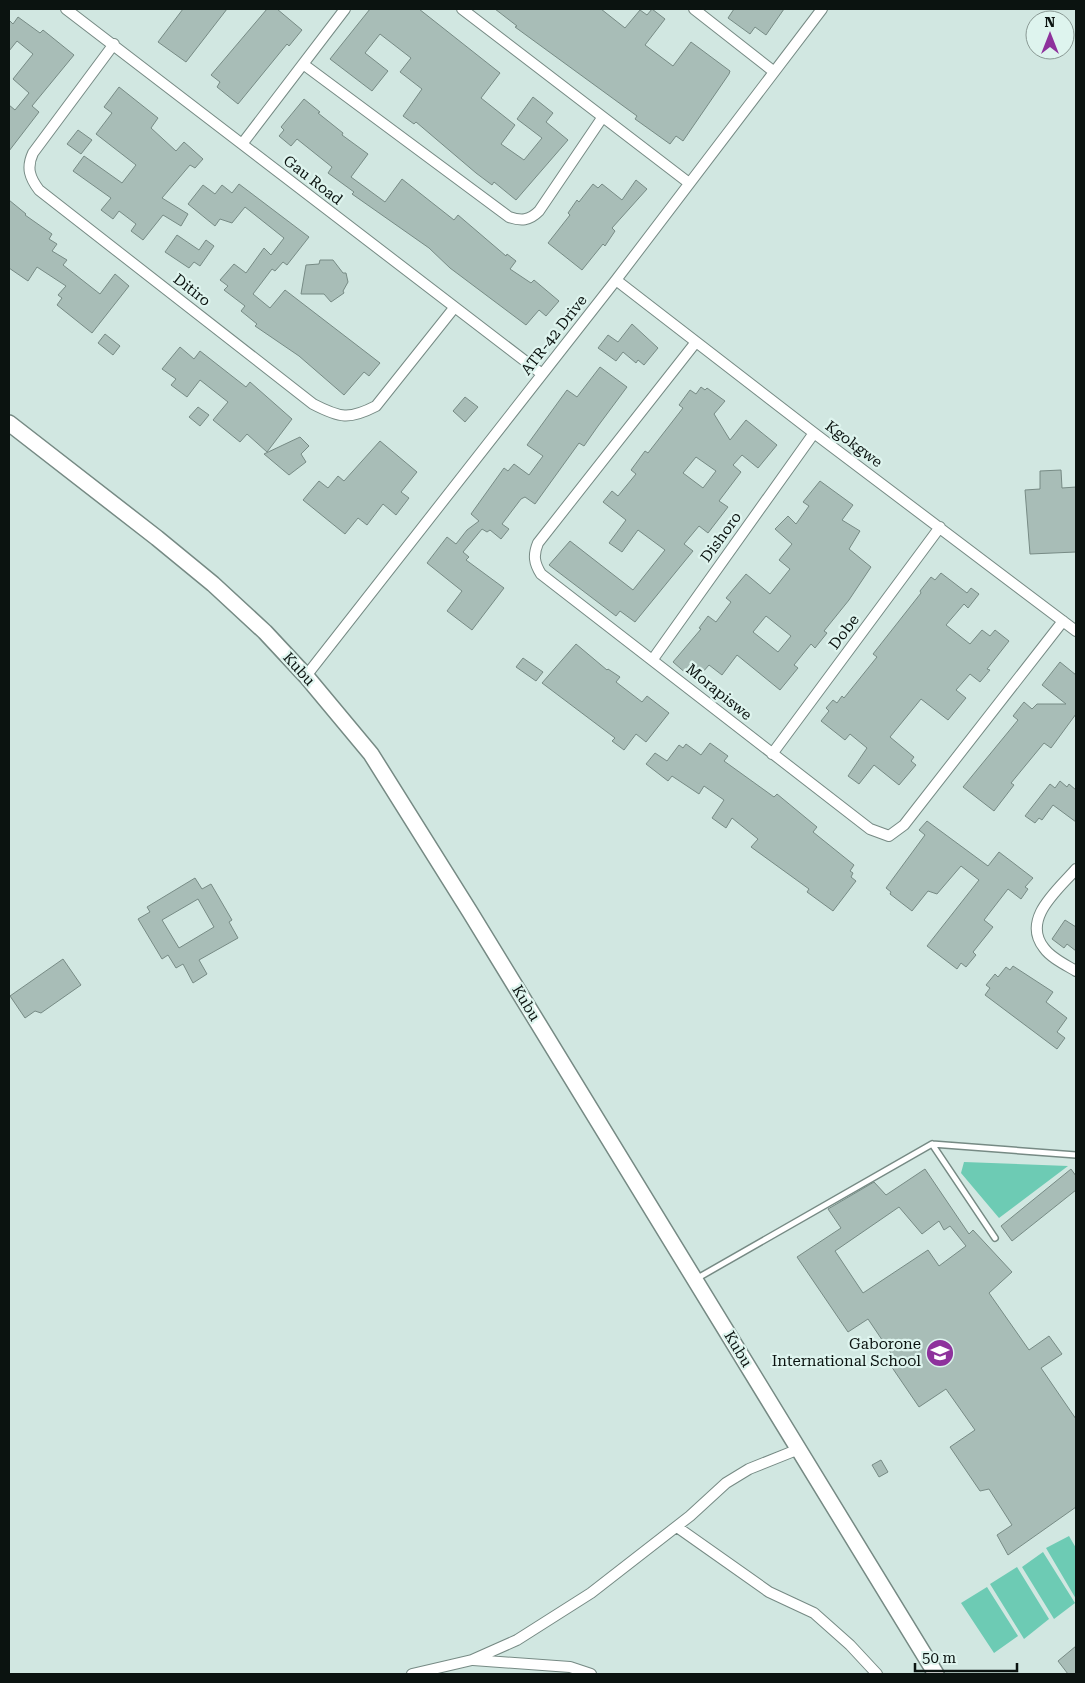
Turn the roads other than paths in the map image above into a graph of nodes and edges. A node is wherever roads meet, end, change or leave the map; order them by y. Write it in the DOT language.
graph roads {
  1 [pos="66,9"];
  2 [pos="346,9"];
  3 [pos="462,9"];
  4 [pos="822,9"];
  5 [pos="701,11"];
  6 [pos="114,44"];
  7 [pos="304,64"];
  8 [pos="773,71"];
  9 [pos="602,118"];
  10 [pos="242,144"];
  11 [pos="689,183"];
  12 [pos="616,280"];
  13 [pos="454,308"];
  14 [pos="696,342"];
  15 [pos="542,374"];
  16 [pos="9,423"];
  17 [pos="814,433"];
  18 [pos="940,527"];
  19 [pos="1063,621"];
  20 [pos="1076,631"];
  21 [pos="653,659"];
  22 [pos="306,676"];
  23 [pos="772,754"];
  24 [pos="1076,869"];
  25 [pos="1076,971"];
  26 [pos="932,1144"];
  27 [pos="1076,1155"];
  28 [pos="995,1238"];
  29 [pos="695,1280"];
  30 [pos="799,1449"];
  31 [pos="677,1527"];
  32 [pos="472,1660"];
  33 [pos="412,1674"];
  34 [pos="591,1674"];
  35 [pos="877,1674"];
  36 [pos="936,1674"];
  1 -- 6 [label="street, Gau Road"];
  2 -- 7 [label="street"];
  3 -- 9 [label="street"];
  4 -- 8 [label="street, ATR-42 Drive"];
  5 -- 8 [label="street"];
  6 -- 10 [label="street, Gau Road"];
  6 -- 13 [label="street, Ditiro"];
  7 -- 9 [label="street"];
  7 -- 10 [label="street"];
  8 -- 11 [label="street, ATR-42 Drive"];
  9 -- 11 [label="street"];
  10 -- 13 [label="street, Gau Road"];
  11 -- 12 [label="street, ATR-42 Drive"];
  12 -- 14 [label="street, Kgokgwe"];
  12 -- 15 [label="street, ATR-42 Drive"];
  13 -- 15 [label="street, Gau Road"];
  14 -- 17 [label="street, Kgokgwe"];
  14 -- 21 [label="street, Morapiswe"];
  15 -- 22 [label="street, ATR-42 Drive"];
  16 -- 22 [label="main road, Kubu"];
  17 -- 18 [label="street, Kgokgwe"];
  17 -- 21 [label="street, Dishoro"];
  18 -- 19 [label="street, Kgokgwe"];
  18 -- 23 [label="street, Dobe"];
  19 -- 20 [label="street, Kgokgwe"];
  19 -- 23 [label="street, Morapiswe"];
  21 -- 23 [label="street, Morapiswe"];
  22 -- 29 [label="main road, Kubu"];
  24 -- 25 [label="street"];
  26 -- 27 [label="lane"];
  26 -- 28 [label="lane"];
  26 -- 29 [label="lane"];
  29 -- 30 [label="main road, Kubu"];
  30 -- 31 [label="street"];
  30 -- 36 [label="main road, Kubu"];
  31 -- 32 [label="street"];
  31 -- 35 [label="street"];
  32 -- 33 [label="street"];
  32 -- 34 [label="street"];
}
